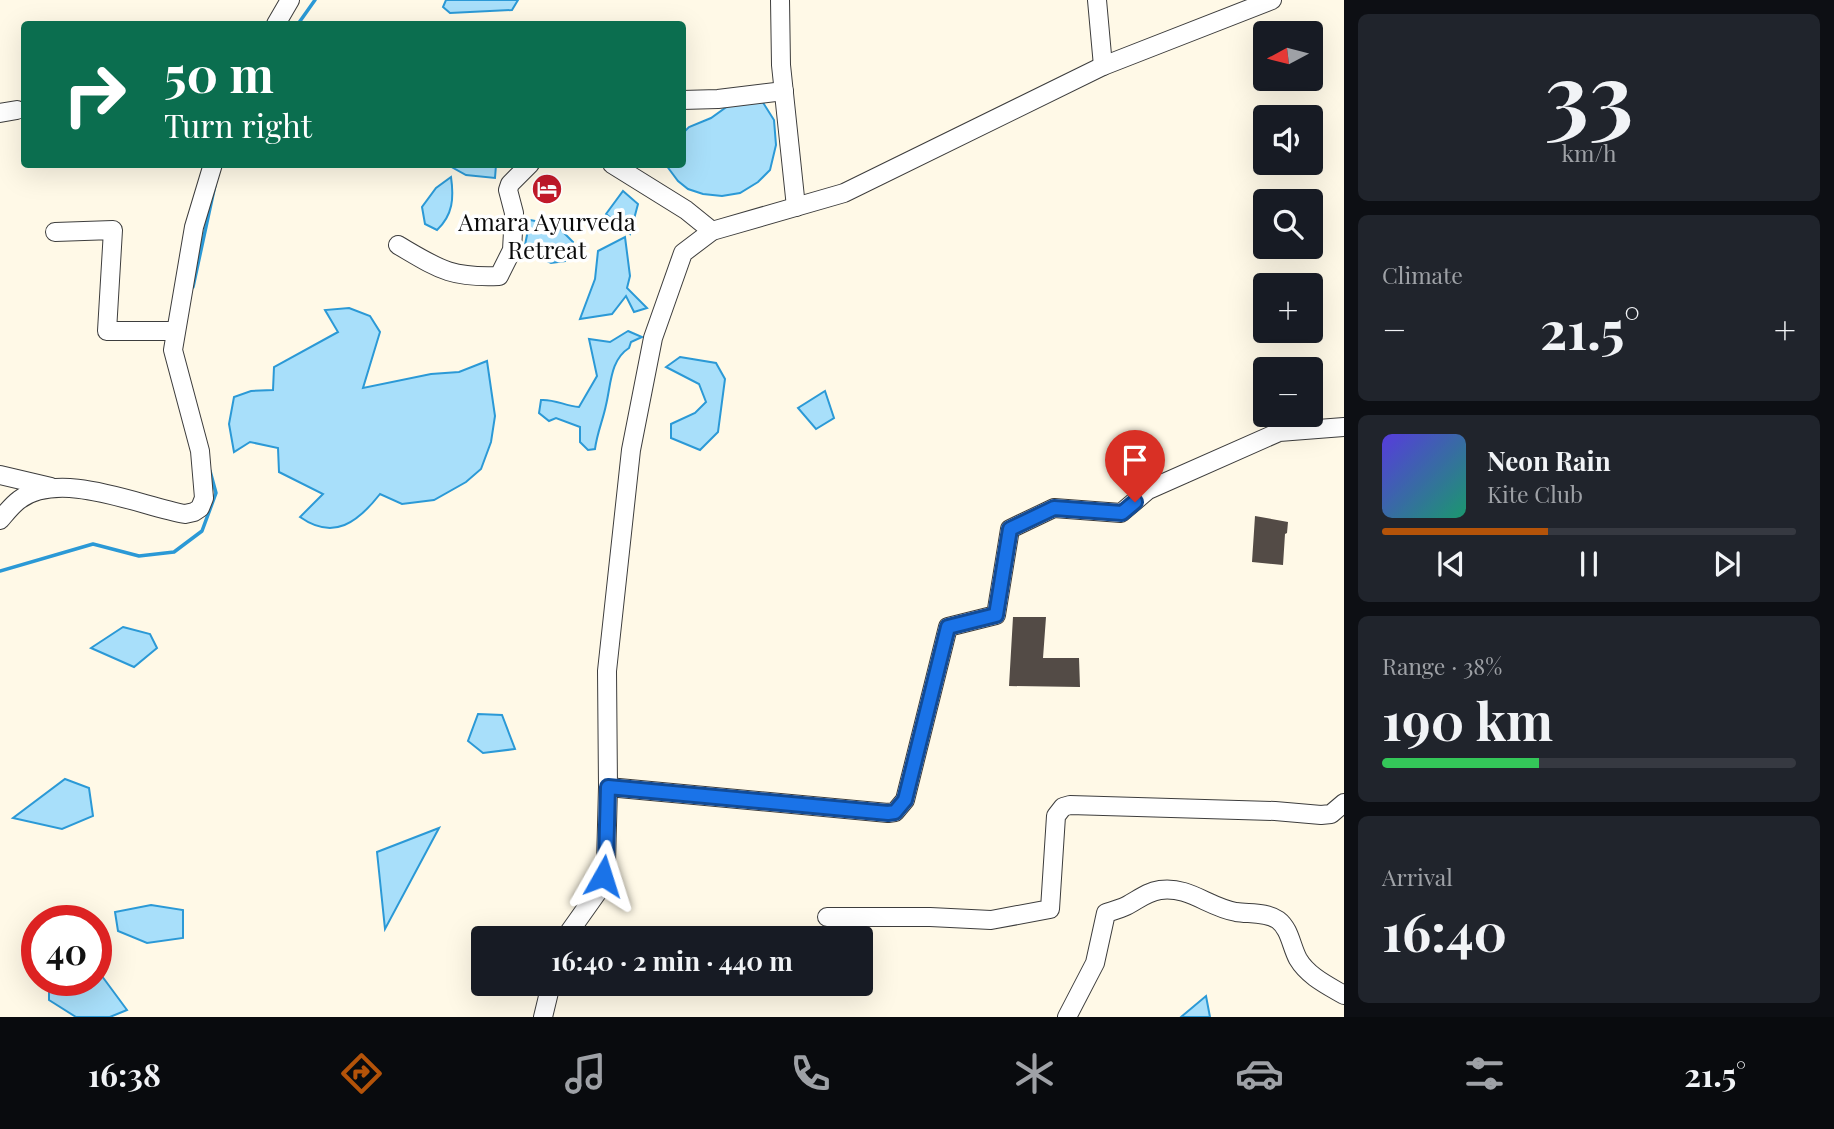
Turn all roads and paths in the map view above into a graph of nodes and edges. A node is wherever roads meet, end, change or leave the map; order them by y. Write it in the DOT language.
graph roads {
  1 [pos="290,0"];
  2 [pos="780,0"];
  3 [pos="1097,0"];
  4 [pos="1272,0"];
  5 [pos="278,21"];
  6 [pos="1103,66"];
  7 [pos="784,91"];
  8 [pos="686,100"];
  9 [pos="211,168"];
  10 [pos="526,168"];
  11 [pos="618,168"];
  12 [pos="796,206"];
  13 [pos="712,231"];
  14 [pos="55,232"];
  15 [pos="398,245"];
  16 [pos="175,331"];
  17 [pos="1344,427"];
  18 [pos="0,475"];
  19 [pos="60,489"];
  20 [pos="0,520"];
  21 [pos="608,787"];
  22 [pos="1344,803"];
  23 [pos="827,917"];
  24 [pos="574,926"];
  25 [pos="1344,995"];
  26 [pos="548,996"];
  27 [pos="543,1017"];
  28 [pos="1067,1017"];
  1 -- 5 [label="street"];
  2 -- 7 [label="street"];
  3 -- 6 [label="street"];
  4 -- 6 [label="street"];
  6 -- 12 [label="street"];
  7 -- 8 [label="street"];
  7 -- 12 [label="street"];
  9 -- 16 [label="street"];
  10 -- 15 [label="street"];
  11 -- 13 [label="street"];
  12 -- 13 [label="street"];
  13 -- 21 [label="street"];
  14 -- 16 [label="street"];
  16 -- 19 [label="street"];
  17 -- 21 [label="street"];
  18 -- 19 [label="street"];
  19 -- 20 [label="street"];
  21 -- 24 [label="street"];
  22 -- 23 [label="street"];
  25 -- 28 [label="street"];
  26 -- 27 [label="street"];
}
